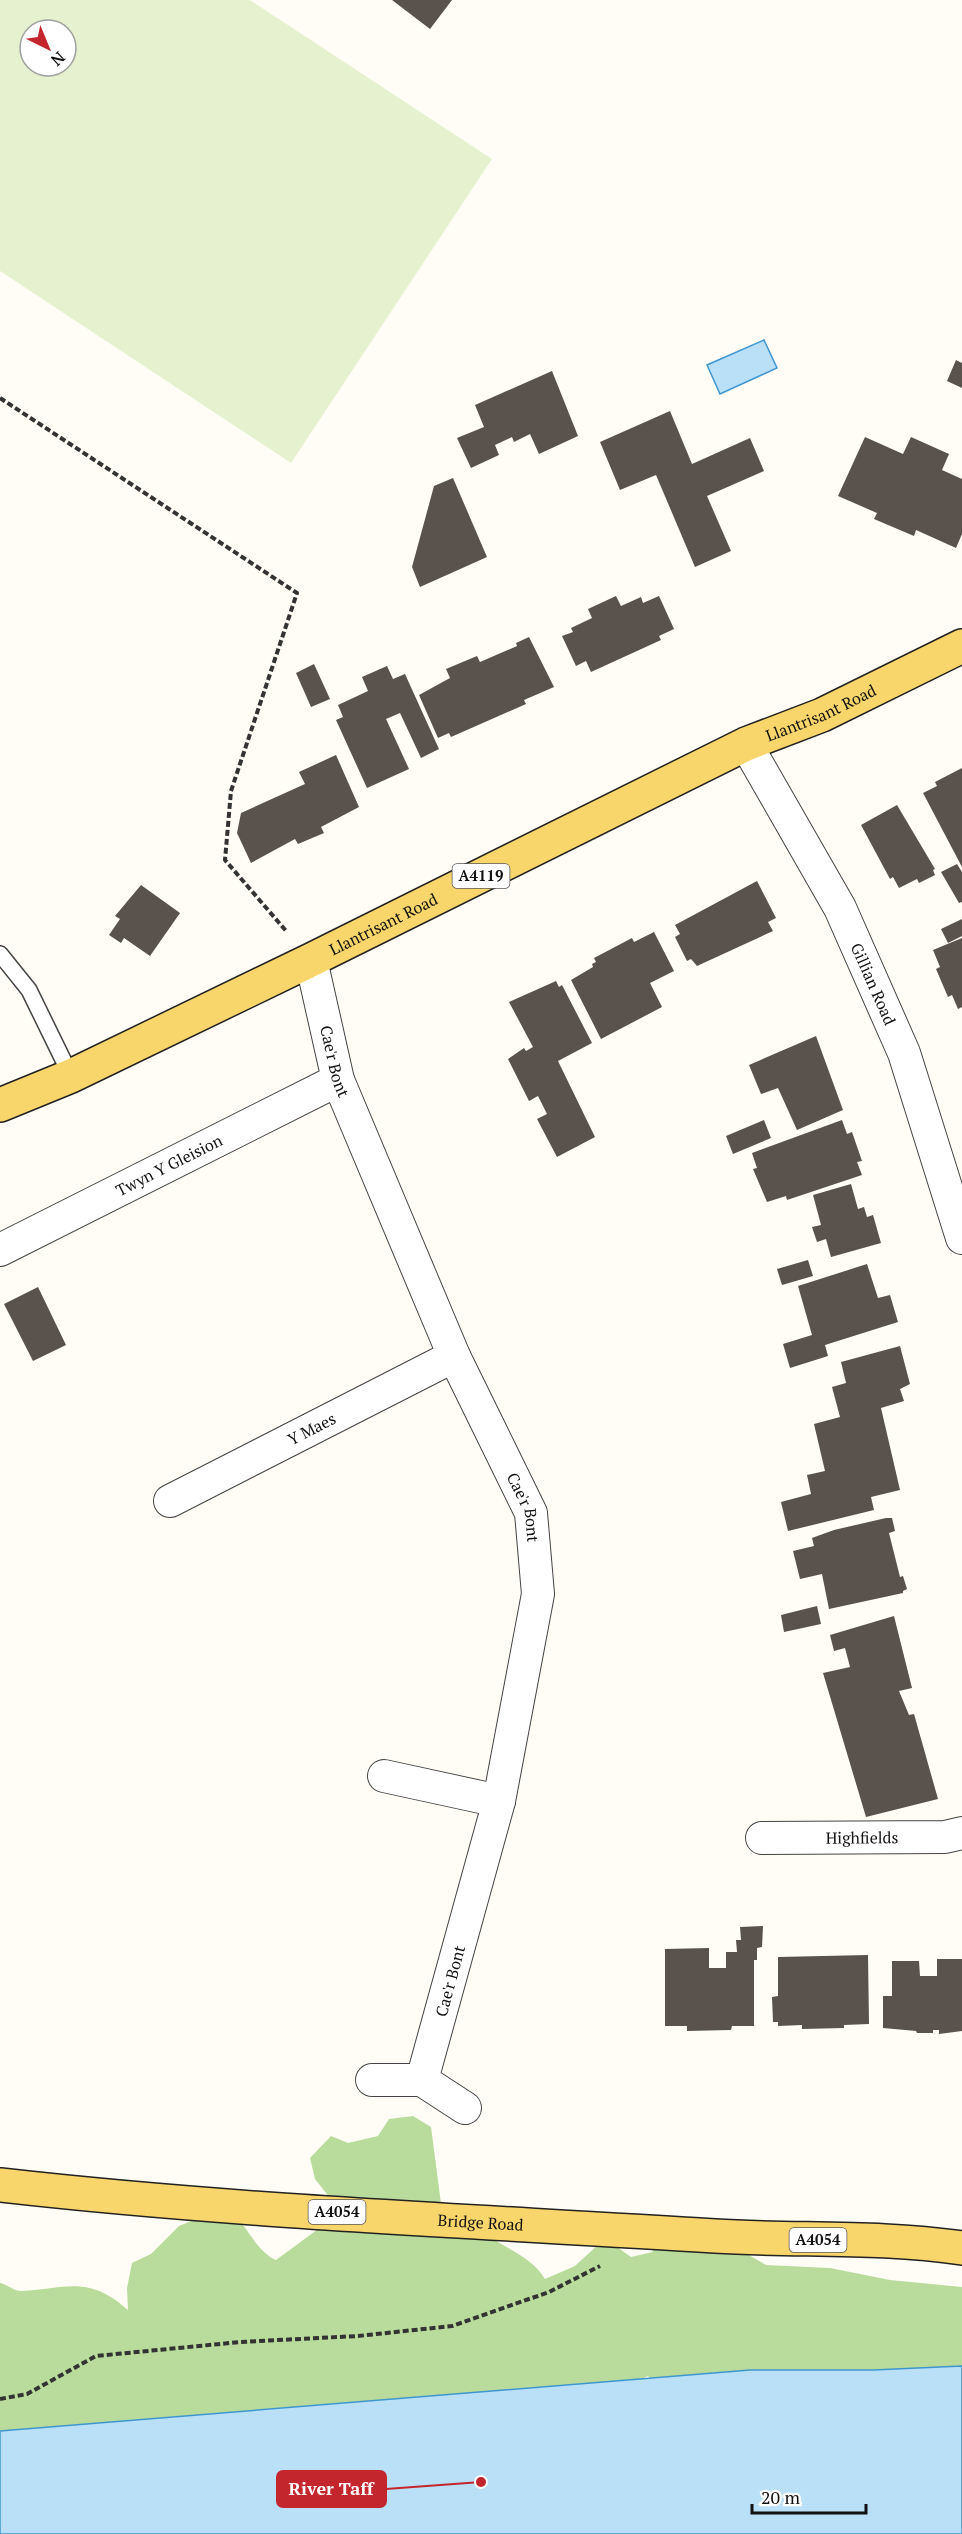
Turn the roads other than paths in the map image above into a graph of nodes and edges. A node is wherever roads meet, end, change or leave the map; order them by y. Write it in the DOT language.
graph roads {
  1 [pos="962,646"];
  2 [pos="746,744"];
  3 [pos="0,954"];
  4 [pos="312,960"];
  5 [pos="71,1076"];
  6 [pos="338,1080"];
  7 [pos="0,1106"];
  8 [pos="958,1203"];
  9 [pos="962,1238"];
  10 [pos="0,1250"];
  11 [pos="454,1356"];
  12 [pos="170,1501"];
  13 [pos="384,1776"];
  14 [pos="499,1801"];
  15 [pos="962,1833"];
  16 [pos="762,1838"];
  17 [pos="372,2080"];
  18 [pos="423,2080"];
  19 [pos="465,2108"];
  20 [pos="0,2185"];
  21 [pos="962,2248"];
  1 -- 2 [label="main road, Llantrisant Road / A4119"];
  2 -- 4 [label="main road, Llantrisant Road / A4119"];
  2 -- 8 [label="street, Gillian Road"];
  3 -- 5 [label="lane"];
  4 -- 5 [label="main road, Llantrisant Road / A4119"];
  4 -- 6 [label="street, Cae'r Bont"];
  5 -- 7 [label="main road, Llantrisant Road / A4119"];
  6 -- 10 [label="street, Twyn Y Gleision"];
  6 -- 11 [label="street, Cae'r Bont"];
  8 -- 9 [label="street, Gillian Road"];
  11 -- 12 [label="street, Y Maes"];
  11 -- 14 [label="street, Cae'r Bont"];
  13 -- 14 [label="street"];
  14 -- 18 [label="street, Cae'r Bont"];
  15 -- 16 [label="street, Highfields"];
  17 -- 18 [label="street"];
  18 -- 19 [label="street"];
  20 -- 21 [label="main road, Bridge Road / A4054"];
}
